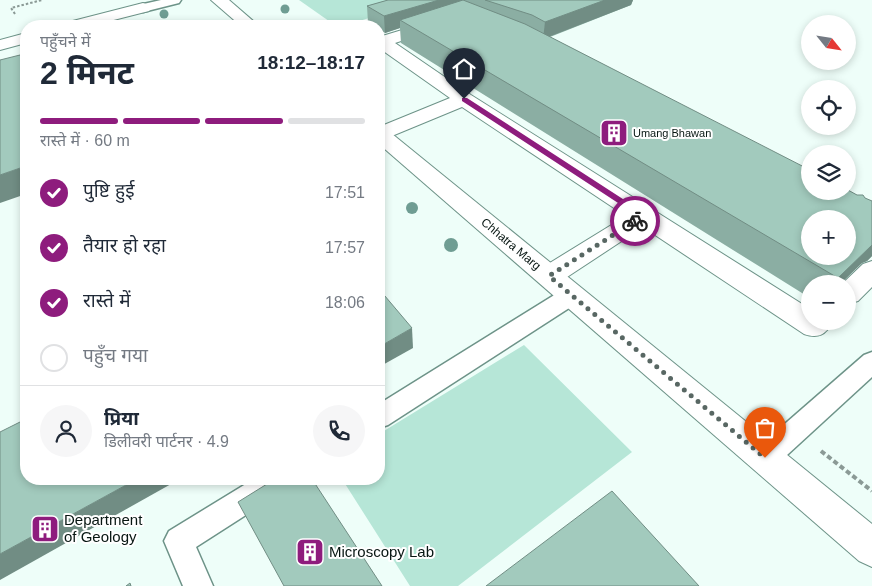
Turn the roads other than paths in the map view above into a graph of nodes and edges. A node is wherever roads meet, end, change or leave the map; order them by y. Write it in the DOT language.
graph roads {
  1 [pos="175,0"];
  2 [pos="219,0"];
  3 [pos="143,8"];
  4 [pos="453,19"];
  5 [pos="95,20"];
  6 [pos="244,20"];
  7 [pos="20,40"];
  8 [pos="385,41"];
  9 [pos="385,44"];
  10 [pos="0,45"];
  11 [pos="464,99"];
  12 [pos="385,131"];
  13 [pos="385,138"];
  14 [pos="643,216"];
  15 [pos="872,270"];
  16 [pos="549,276"];
  17 [pos="856,286"];
  18 [pos="572,295"];
  19 [pos="801,318"];
  20 [pos="872,362"];
  21 [pos="385,413"];
  22 [pos="765,458"];
  23 [pos="268,485"];
  24 [pos="872,548"];
  25 [pos="198,586"];
  1 -- 3 [label="lane"];
  2 -- 6 [label="street"];
  3 -- 5 [label="street"];
  4 -- 8 [label="street"];
  7 -- 10 [label="street"];
  9 -- 11 [label="street"];
  11 -- 12 [label="street"];
  11 -- 14 [label="street"];
  13 -- 16 [label="street, Chhatra Marg"];
  14 -- 16 [label="street"];
  14 -- 19 [label="street"];
  15 -- 17 [label="street"];
  16 -- 18 [label="street, Chhatra Marg"];
  18 -- 21 [label="lane"];
  18 -- 22 [label="street, Chhatra Marg"];
  20 -- 22 [label="lane"];
  22 -- 24 [label="street, Chhatra Marg"];
  23 -- 25 [label="lane"];
}
